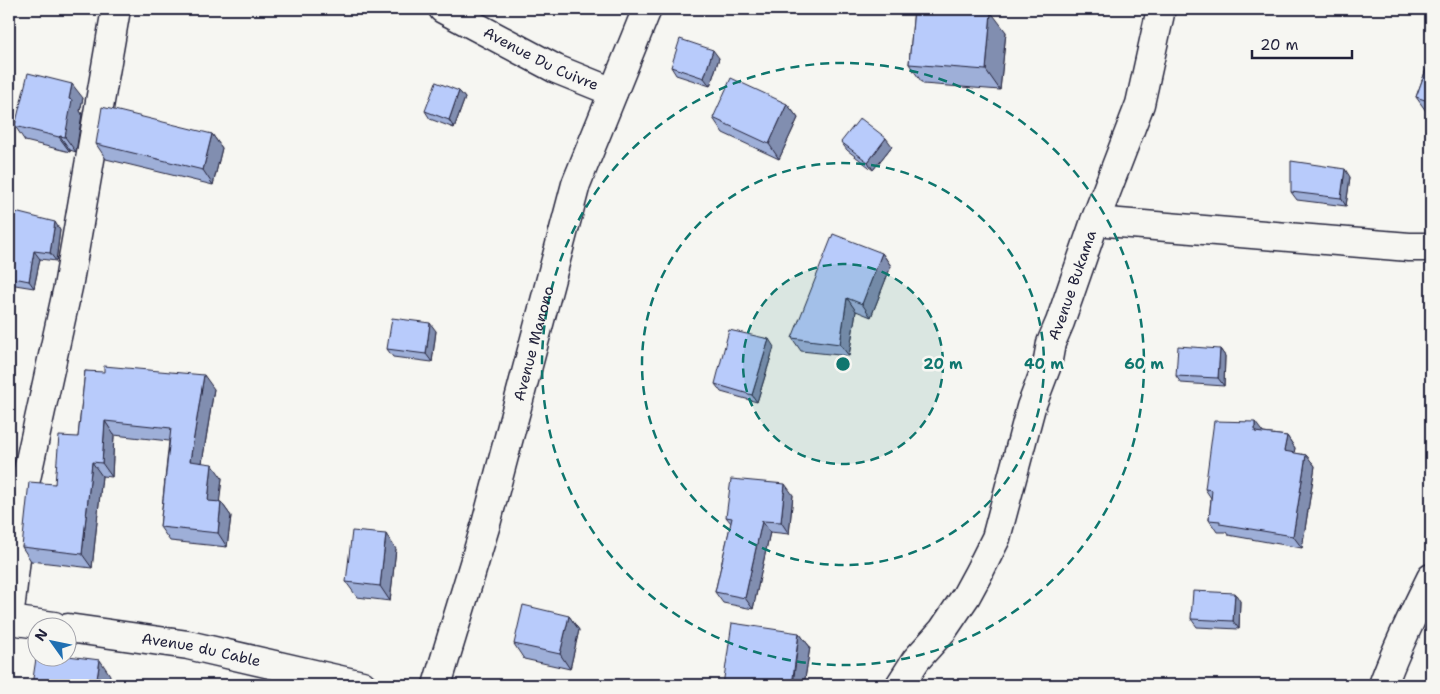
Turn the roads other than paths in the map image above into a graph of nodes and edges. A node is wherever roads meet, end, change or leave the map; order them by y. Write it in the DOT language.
graph roads {
  1 [pos="116,9"];
  2 [pos="443,9"];
  3 [pos="647,9"];
  4 [pos="1160,9"];
  5 [pos="613,92"];
  6 [pos="1095,221"];
  7 [pos="1431,247"];
  8 [pos="1431,578"];
  9 [pos="9,620"];
  10 [pos="28,623"];
  11 [pos="78,629"];
  12 [pos="362,685"];
  13 [pos="437,685"];
  14 [pos="900,685"];
  15 [pos="1383,685"];
  1 -- 9 [label="street"];
  2 -- 5 [label="street, Avenue Du Cuivre"];
  3 -- 5 [label="street, Avenue Manono"];
  4 -- 6 [label="street, Avenue Bukama"];
  5 -- 13 [label="street, Avenue Manono"];
  6 -- 7 [label="street"];
  6 -- 14 [label="street, Avenue Bukama"];
  8 -- 15 [label="street"];
  9 -- 10 [label="street"];
  11 -- 12 [label="street, Avenue du Cable"];
}
